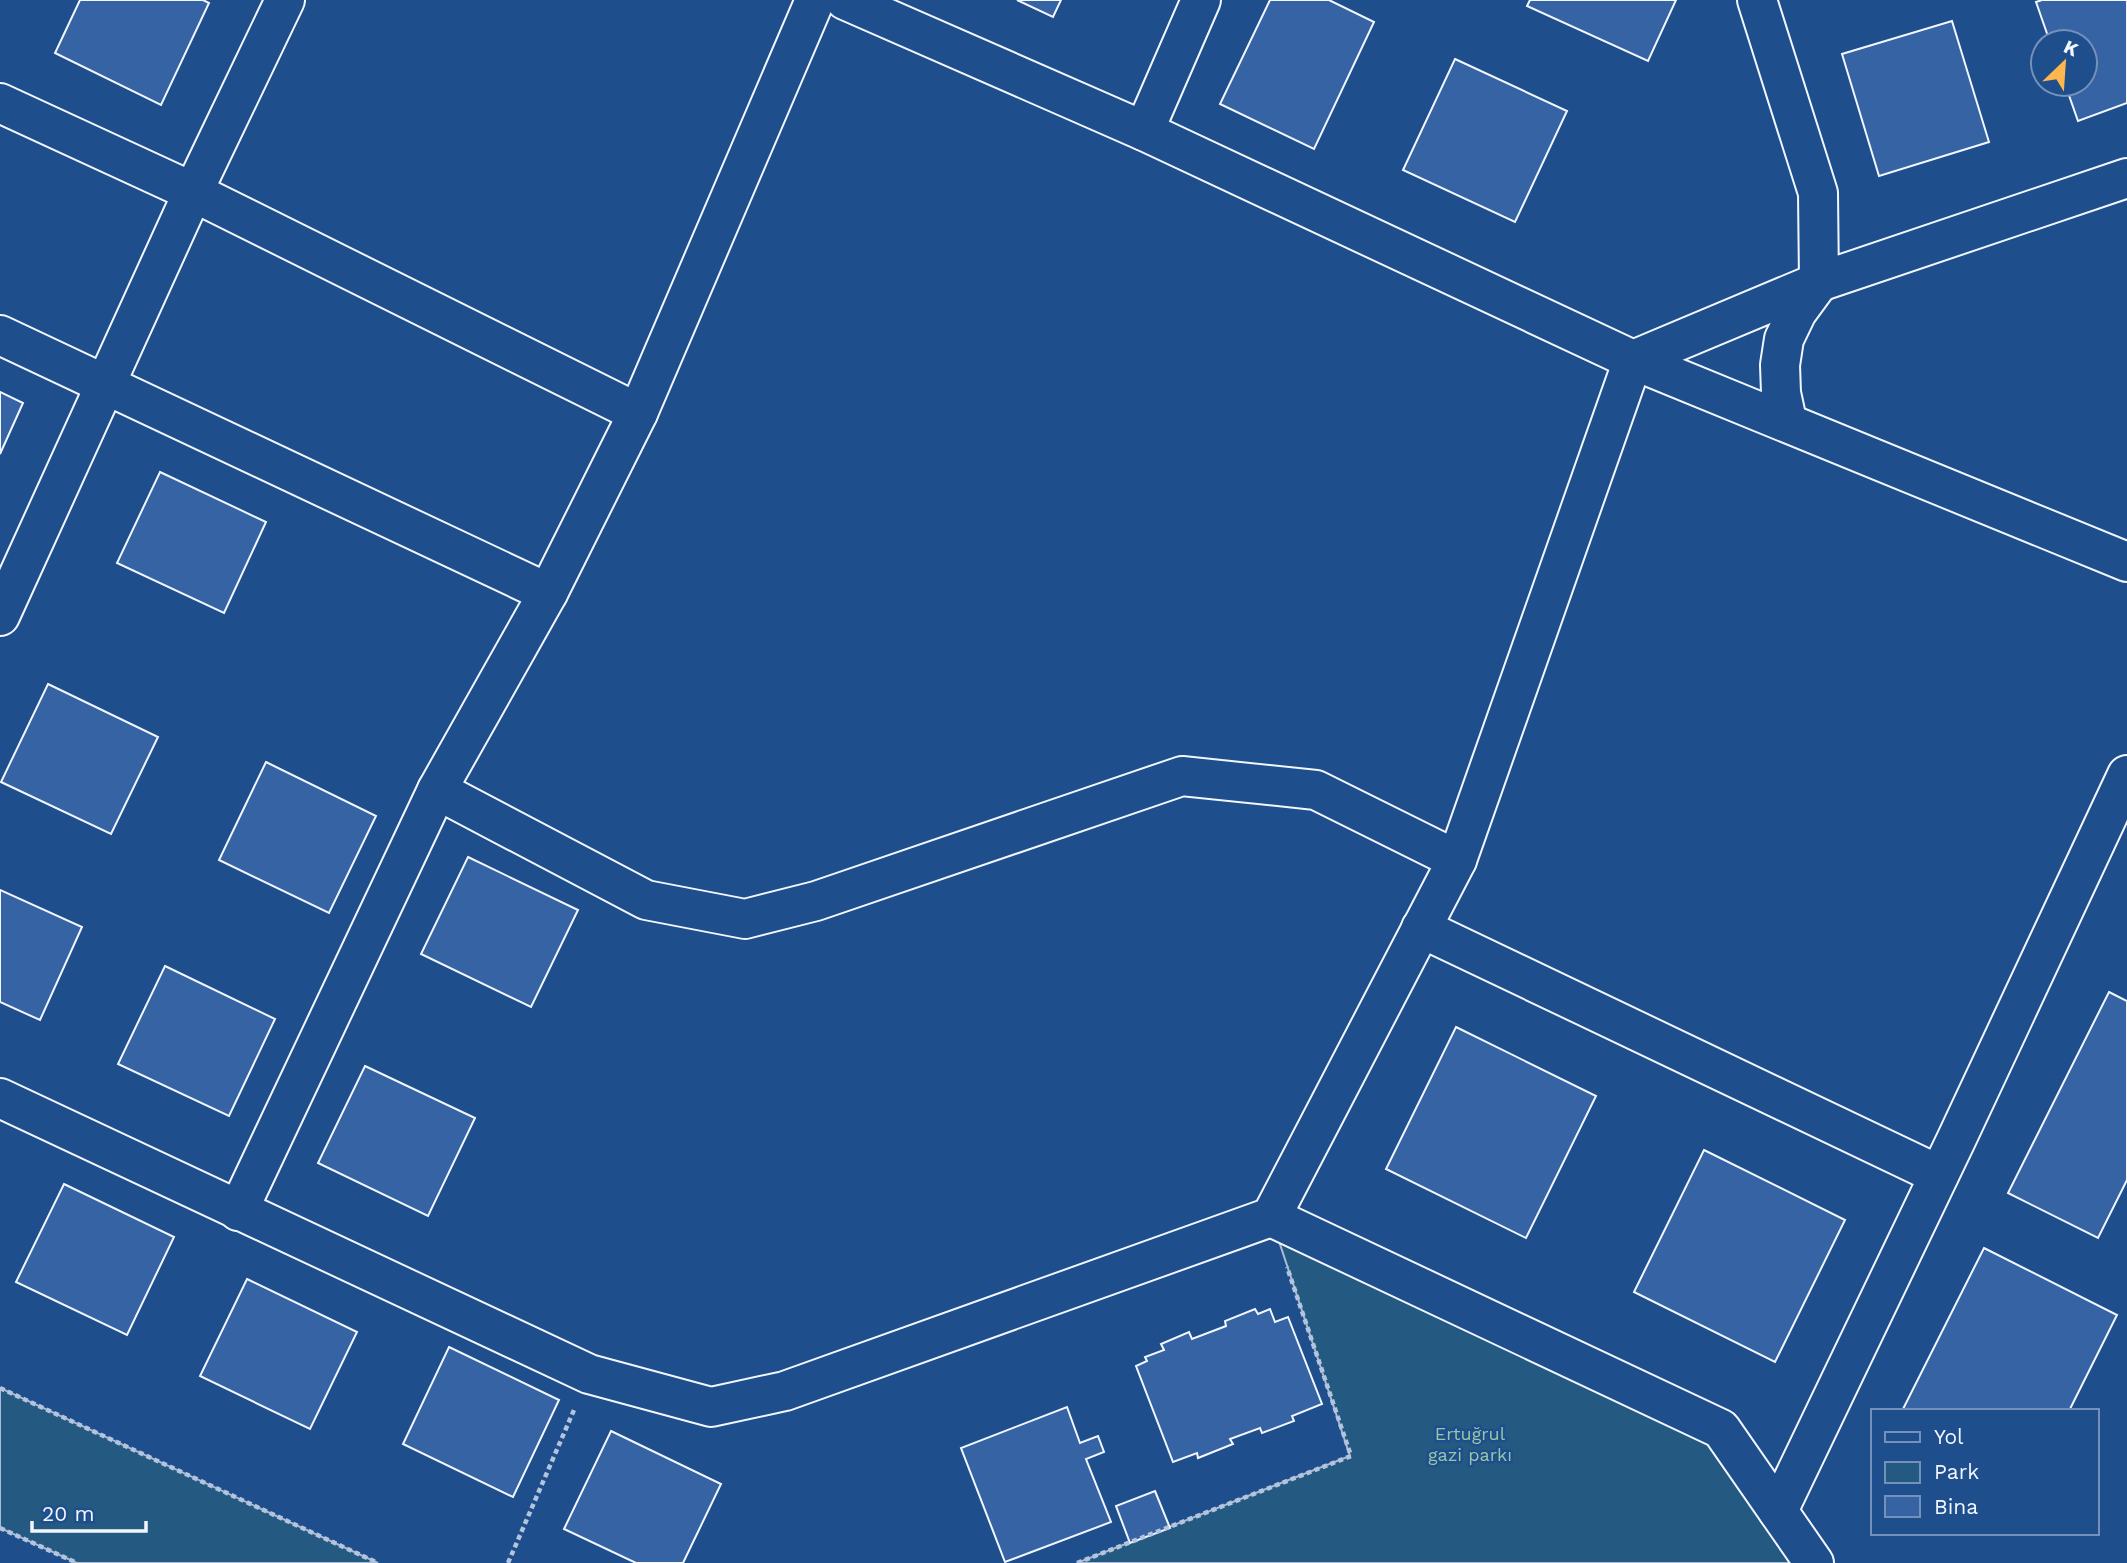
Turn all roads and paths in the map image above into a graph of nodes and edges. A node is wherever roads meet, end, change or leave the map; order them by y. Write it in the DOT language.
graph roads {
  1 [pos="285,0"];
  2 [pos="815,0"];
  3 [pos="845,0"];
  4 [pos="1202,0"];
  5 [pos="1757,0"];
  6 [pos="0,103"];
  7 [pos="1144,131"];
  8 [pos="2127,178"];
  9 [pos="193,192"];
  10 [pos="1819,282"];
  11 [pos="0,335"];
  12 [pos="1633,360"];
  13 [pos="106,384"];
  14 [pos="638,412"];
  15 [pos="1787,421"];
  16 [pos="2127,562"];
  17 [pos="548,593"];
  18 [pos="0,616"];
  19 [pos="2127,775"];
  20 [pos="437,790"];
  21 [pos="1457,860"];
  22 [pos="1421,928"];
  23 [pos="0,1098"];
  24 [pos="1939,1175"];
  25 [pos="238,1211"];
  26 [pos="1270,1217"];
  27 [pos="589,1374"];
  28 [pos="0,1388"];
  29 [pos="1778,1511"];
  30 [pos="0,1528"];
  31 [pos="77,1563"];
  32 [pos="378,1563"];
  33 [pos="508,1563"];
  34 [pos="1077,1563"];
  35 [pos="1814,1563"];
  1 -- 9 [label="street"];
  2 -- 14 [label="street"];
  3 -- 7 [label="street"];
  4 -- 7 [label="street"];
  5 -- 10 [label="street"];
  6 -- 9 [label="street"];
  7 -- 12 [label="street"];
  8 -- 10 [label="street"];
  9 -- 13 [label="street"];
  9 -- 14 [label="street"];
  10 -- 12 [label="street"];
  10 -- 15 [label="street"];
  11 -- 13 [label="street"];
  12 -- 15 [label="street"];
  12 -- 21 [label="street"];
  13 -- 17 [label="street"];
  13 -- 18 [label="street"];
  14 -- 17 [label="street"];
  15 -- 16 [label="street"];
  17 -- 20 [label="street"];
  19 -- 24 [label="street"];
  20 -- 21 [label="street"];
  20 -- 25 [label="street"];
  21 -- 22 [label="street"];
  22 -- 24 [label="street"];
  22 -- 26 [label="street"];
  23 -- 25 [label="street"];
  24 -- 29 [label="street"];
  25 -- 27 [label="street"];
  26 -- 27 [label="street"];
  26 -- 29 [label="street"];
  26 -- 34 [label="path"];
  27 -- 33 [label="path"];
  28 -- 32 [label="path"];
  29 -- 35 [label="street"];
  30 -- 31 [label="path"];
}
